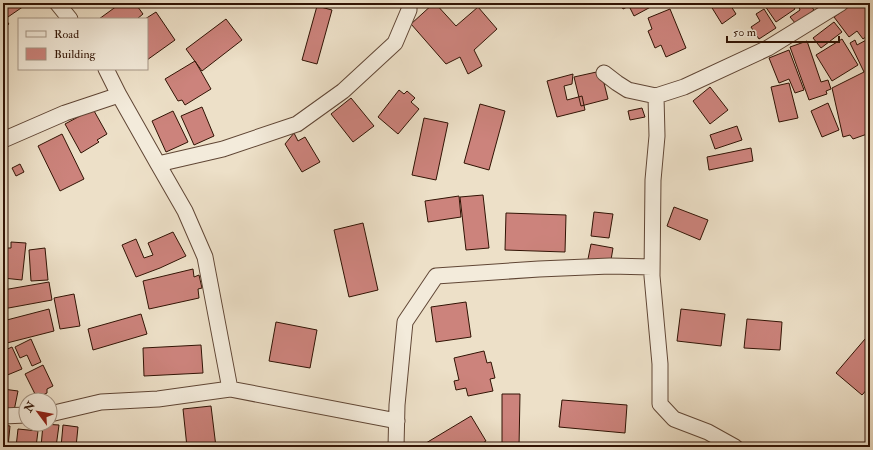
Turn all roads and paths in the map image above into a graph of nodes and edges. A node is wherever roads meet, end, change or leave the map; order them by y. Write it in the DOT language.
graph roads {
  1 [pos="57,3"];
  2 [pos="410,3"];
  3 [pos="841,3"];
  4 [pos="69,18"];
  5 [pos="106,70"];
  6 [pos="604,73"];
  7 [pos="119,95"];
  8 [pos="656,96"];
  9 [pos="3,140"];
  10 [pos="158,164"];
  11 [pos="652,267"];
  12 [pos="230,389"];
  13 [pos="58,412"];
  14 [pos="18,415"];
  15 [pos="3,416"];
  16 [pos="397,421"];
  17 [pos="396,447"];
  18 [pos="736,447"];
  1 -- 4 [label="street"];
  2 -- 10 [label="street"];
  3 -- 8 [label="street"];
  5 -- 7 [label="street"];
  6 -- 8 [label="street"];
  7 -- 9 [label="street"];
  7 -- 10 [label="street"];
  8 -- 11 [label="street"];
  10 -- 12 [label="street"];
  11 -- 16 [label="street"];
  11 -- 18 [label="street"];
  12 -- 13 [label="street"];
  12 -- 16 [label="street"];
  14 -- 15 [label="street"];
  16 -- 17 [label="street"];
}
